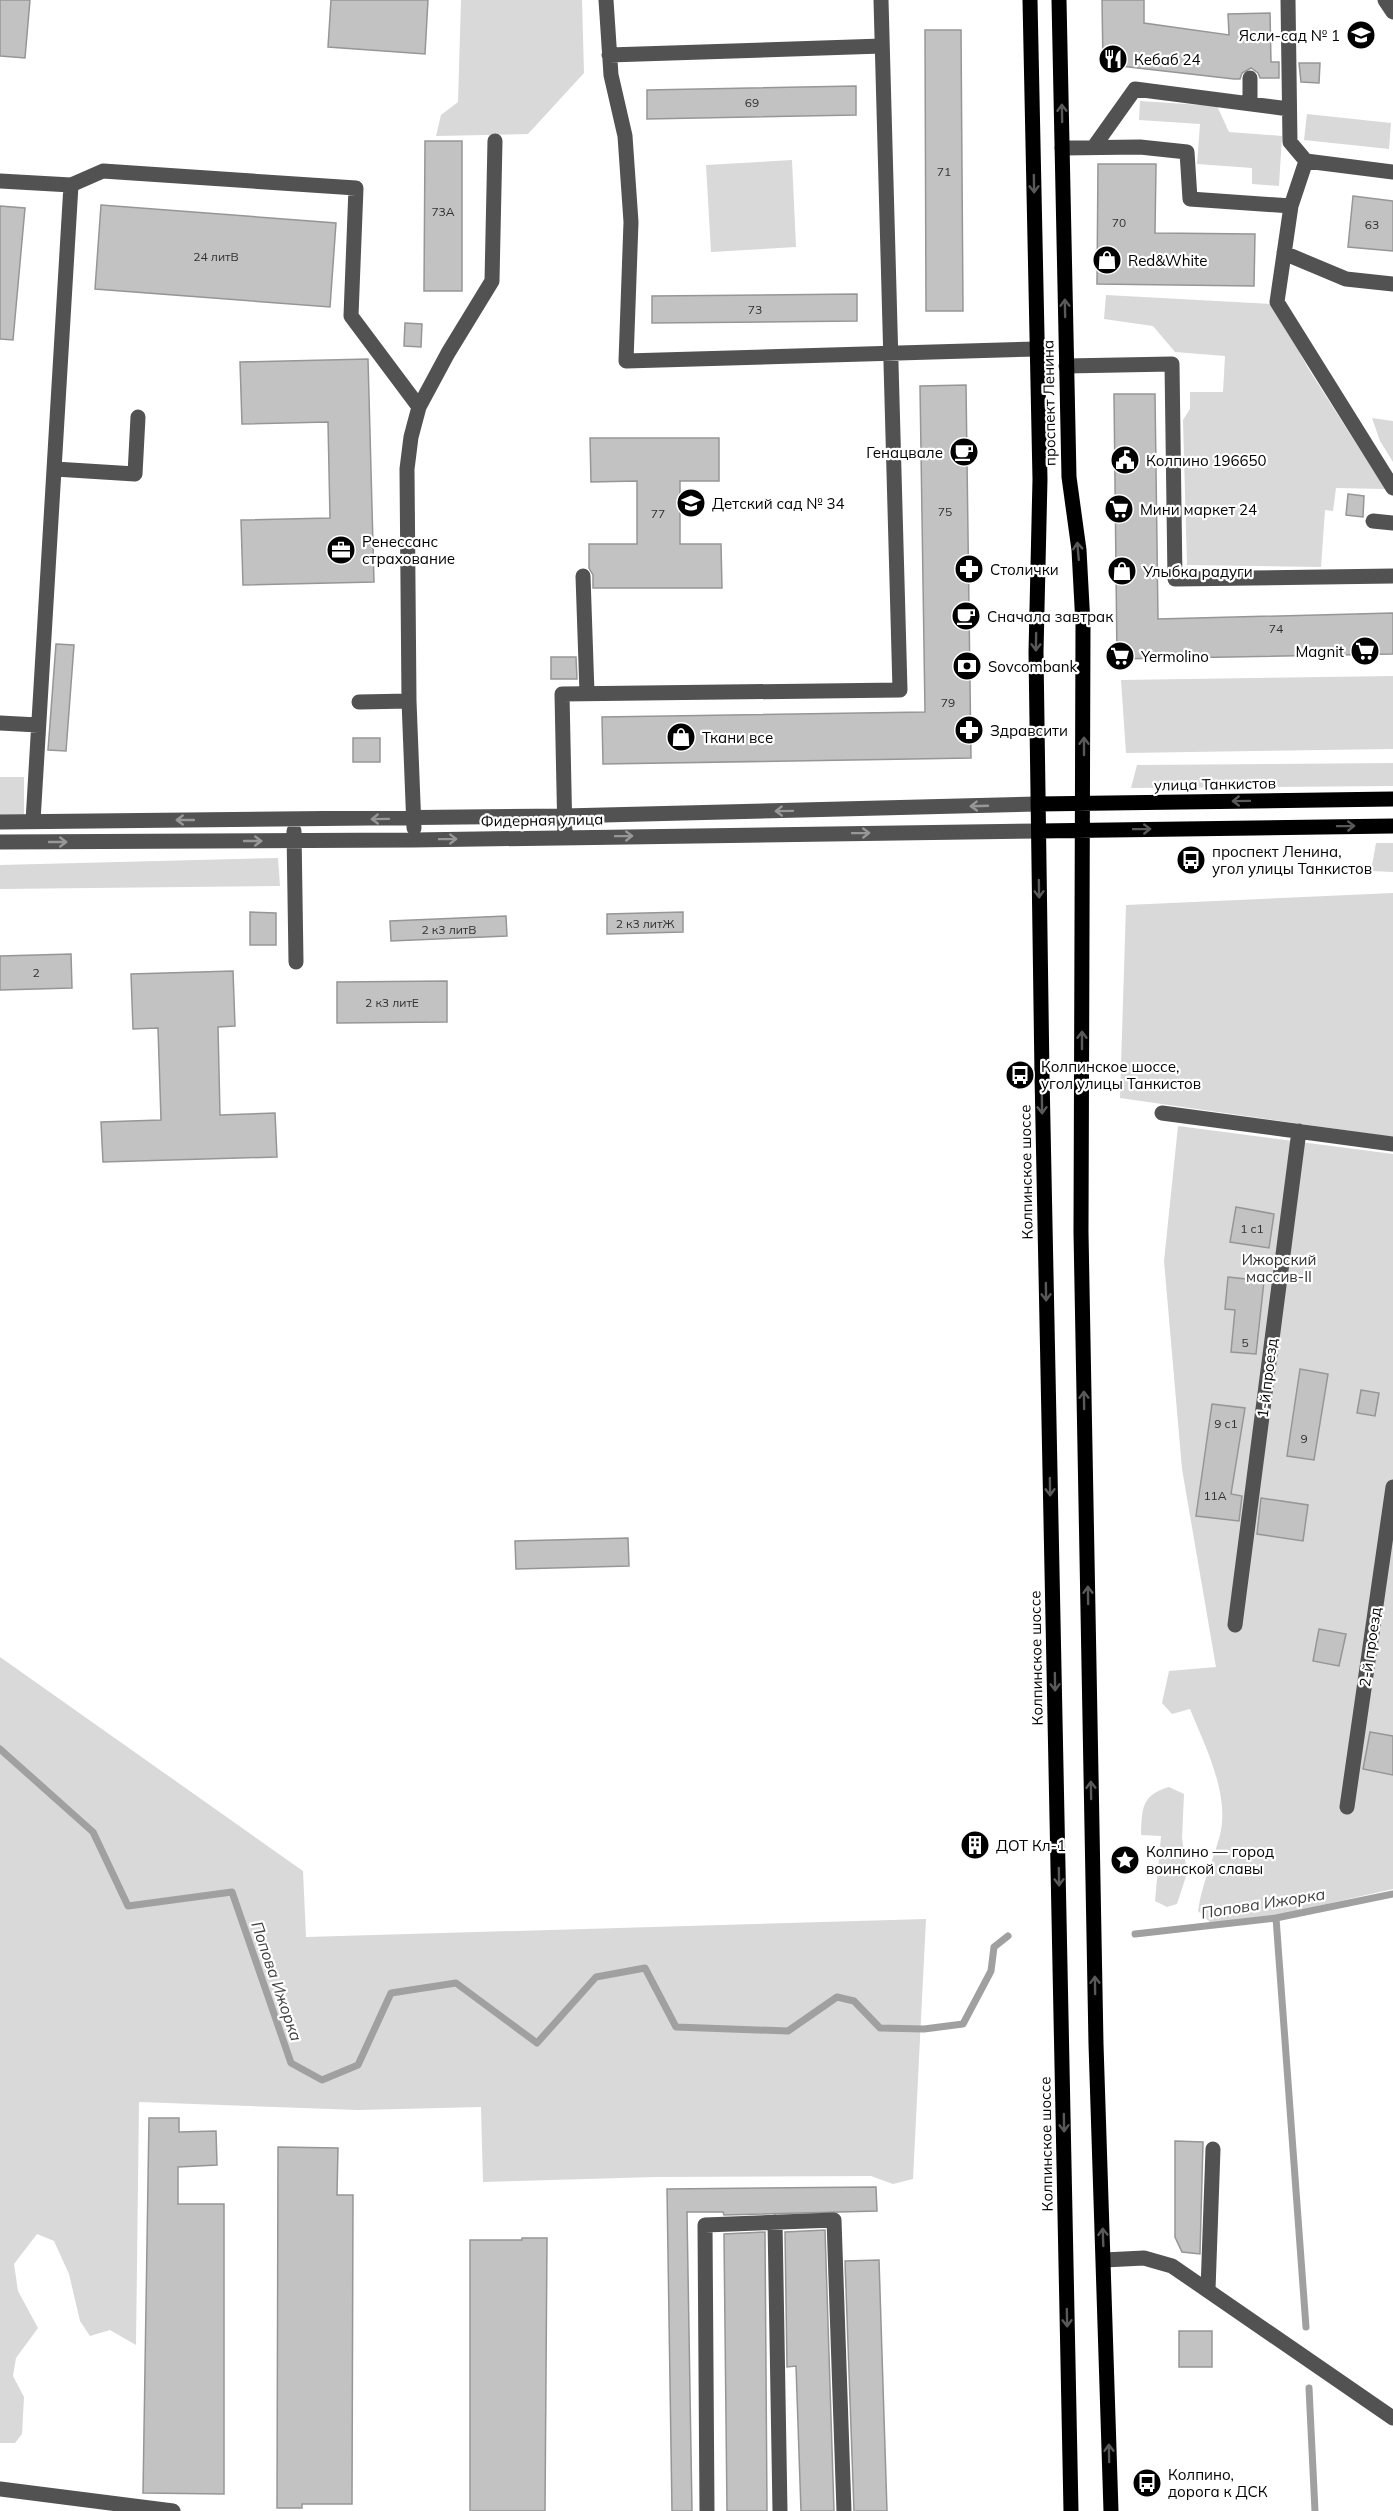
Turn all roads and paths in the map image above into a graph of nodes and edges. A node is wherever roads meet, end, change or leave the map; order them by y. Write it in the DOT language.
graph roads {
  1 [pos="606,0"];
  2 [pos="881,0"];
  3 [pos="1030,0"];
  4 [pos="1059,0"];
  5 [pos="1288,0"];
  6 [pos="1385,0"];
  7 [pos="1393,12"];
  8 [pos="882,46"];
  9 [pos="609,55"];
  10 [pos="1250,78"];
  11 [pos="1250,104"];
  12 [pos="1289,109"];
  13 [pos="495,141"];
  14 [pos="1062,148"];
  15 [pos="1093,148"];
  16 [pos="1306,162"];
  17 [pos="1393,172"];
  18 [pos="0,180"];
  19 [pos="71,185"];
  20 [pos="1291,206"];
  21 [pos="1284,253"];
  22 [pos="1393,284"];
  23 [pos="1037,349"];
  24 [pos="890,352"];
  25 [pos="1066,366"];
  26 [pos="419,407"];
  27 [pos="138,417"];
  28 [pos="55,469"];
  29 [pos="1393,488"];
  30 [pos="1373,521"];
  31 [pos="1393,522"];
  32 [pos="583,576"];
  33 [pos="1393,576"];
  34 [pos="587,693"];
  35 [pos="409,701"];
  36 [pos="359,702"];
  37 [pos="0,723"];
  38 [pos="38,724"];
  39 [pos="1393,799"];
  40 [pos="1038,804"];
  41 [pos="1084,804"];
  42 [pos="564,816"];
  43 [pos="414,818"];
  44 [pos="294,819"];
  45 [pos="33,821"];
  46 [pos="0,822"];
  47 [pos="1393,826"];
  48 [pos="1084,830"];
  49 [pos="1039,831"];
  50 [pos="565,837"];
  51 [pos="414,840"];
  52 [pos="294,841"];
  53 [pos="0,842"];
  54 [pos="296,962"];
  55 [pos="1162,1113"];
  56 [pos="1299,1131"];
  57 [pos="1393,1144"];
  58 [pos="1393,1486"];
  59 [pos="1235,1625"];
  60 [pos="1347,1807"];
  61 [pos="1213,2149"];
  62 [pos="775,2222"];
  63 [pos="1104,2260"];
  64 [pos="1208,2290"];
  65 [pos="1393,2418"];
  66 [pos="0,2489"];
  67 [pos="173,2511"];
  68 [pos="707,2511"];
  69 [pos="780,2511"];
  70 [pos="844,2511"];
  71 [pos="1071,2511"];
  72 [pos="1111,2511"];
  1 -- 9 [label="street"];
  2 -- 8 [label="street"];
  3 -- 23 [label="main road, проспект Ленина, one-way"];
  14 -- 4 [label="main road, проспект Ленина, one-way"];
  5 -- 12 [label="street"];
  6 -- 7 [label="street"];
  8 -- 9 [label="street"];
  8 -- 24 [label="street"];
  9 -- 24 [label="street"];
  10 -- 11 [label="street"];
  11 -- 12 [label="street"];
  11 -- 15 [label="street"];
  12 -- 16 [label="street"];
  13 -- 26 [label="street"];
  14 -- 15 [label="street"];
  25 -- 14 [label="main road, проспект Ленина, one-way"];
  15 -- 20 [label="street"];
  16 -- 17 [label="street"];
  16 -- 20 [label="street"];
  18 -- 19 [label="street"];
  19 -- 26 [label="street"];
  19 -- 28 [label="street"];
  20 -- 21 [label="street"];
  21 -- 22 [label="street"];
  21 -- 29 [label="street"];
  23 -- 24 [label="street"];
  23 -- 40 [label="main road, проспект Ленина, one-way"];
  24 -- 34 [label="street"];
  25 -- 33 [label="street"];
  41 -- 25 [label="main road, проспект Ленина, one-way"];
  26 -- 35 [label="street"];
  27 -- 28 [label="street"];
  28 -- 38 [label="street"];
  30 -- 31 [label="street"];
  32 -- 34 [label="street"];
  34 -- 42 [label="street"];
  35 -- 36 [label="street"];
  35 -- 43 [label="street"];
  37 -- 38 [label="street"];
  38 -- 45 [label="street"];
  39 -- 41 [label="main road, улица Танкистов, one-way"];
  40 -- 41 [label="main road, улица Танкистов"];
  40 -- 42 [label="street, Фидерная улица, one-way"];
  40 -- 49 [label="main road, Колпинское шоссе"];
  41 -- 48 [label="main road"];
  42 -- 43 [label="street, Фидерная улица"];
  42 -- 50 [label="street"];
  43 -- 44 [label="street, Фидерная улица, one-way"];
  43 -- 51 [label="street"];
  44 -- 45 [label="street, Фидерная улица, one-way"];
  44 -- 52 [label="street"];
  45 -- 46 [label="street, Фидерная улица"];
  48 -- 47 [label="main road, one-way"];
  48 -- 49 [label="main road, Фидерная улица"];
  63 -- 48 [label="main road, one-way"];
  50 -- 49 [label="street, Фидерная улица, one-way"];
  49 -- 71 [label="main road, Колпинское шоссе, one-way"];
  51 -- 50 [label="street, Фидерная улица, one-way"];
  51 -- 52 [label="street, Фидерная улица"];
  53 -- 52 [label="street, Фидерная улица, one-way"];
  52 -- 54 [label="street"];
  55 -- 56 [label="street"];
  56 -- 57 [label="street"];
  56 -- 59 [label="street, 1-й проезд"];
  58 -- 60 [label="street, 2-й проезд"];
  61 -- 64 [label="street"];
  62 -- 68 [label="street"];
  62 -- 69 [label="street"];
  62 -- 70 [label="street"];
  63 -- 64 [label="street"];
  72 -- 63 [label="main road, one-way"];
  64 -- 65 [label="street"];
  66 -- 67 [label="street"];
}
